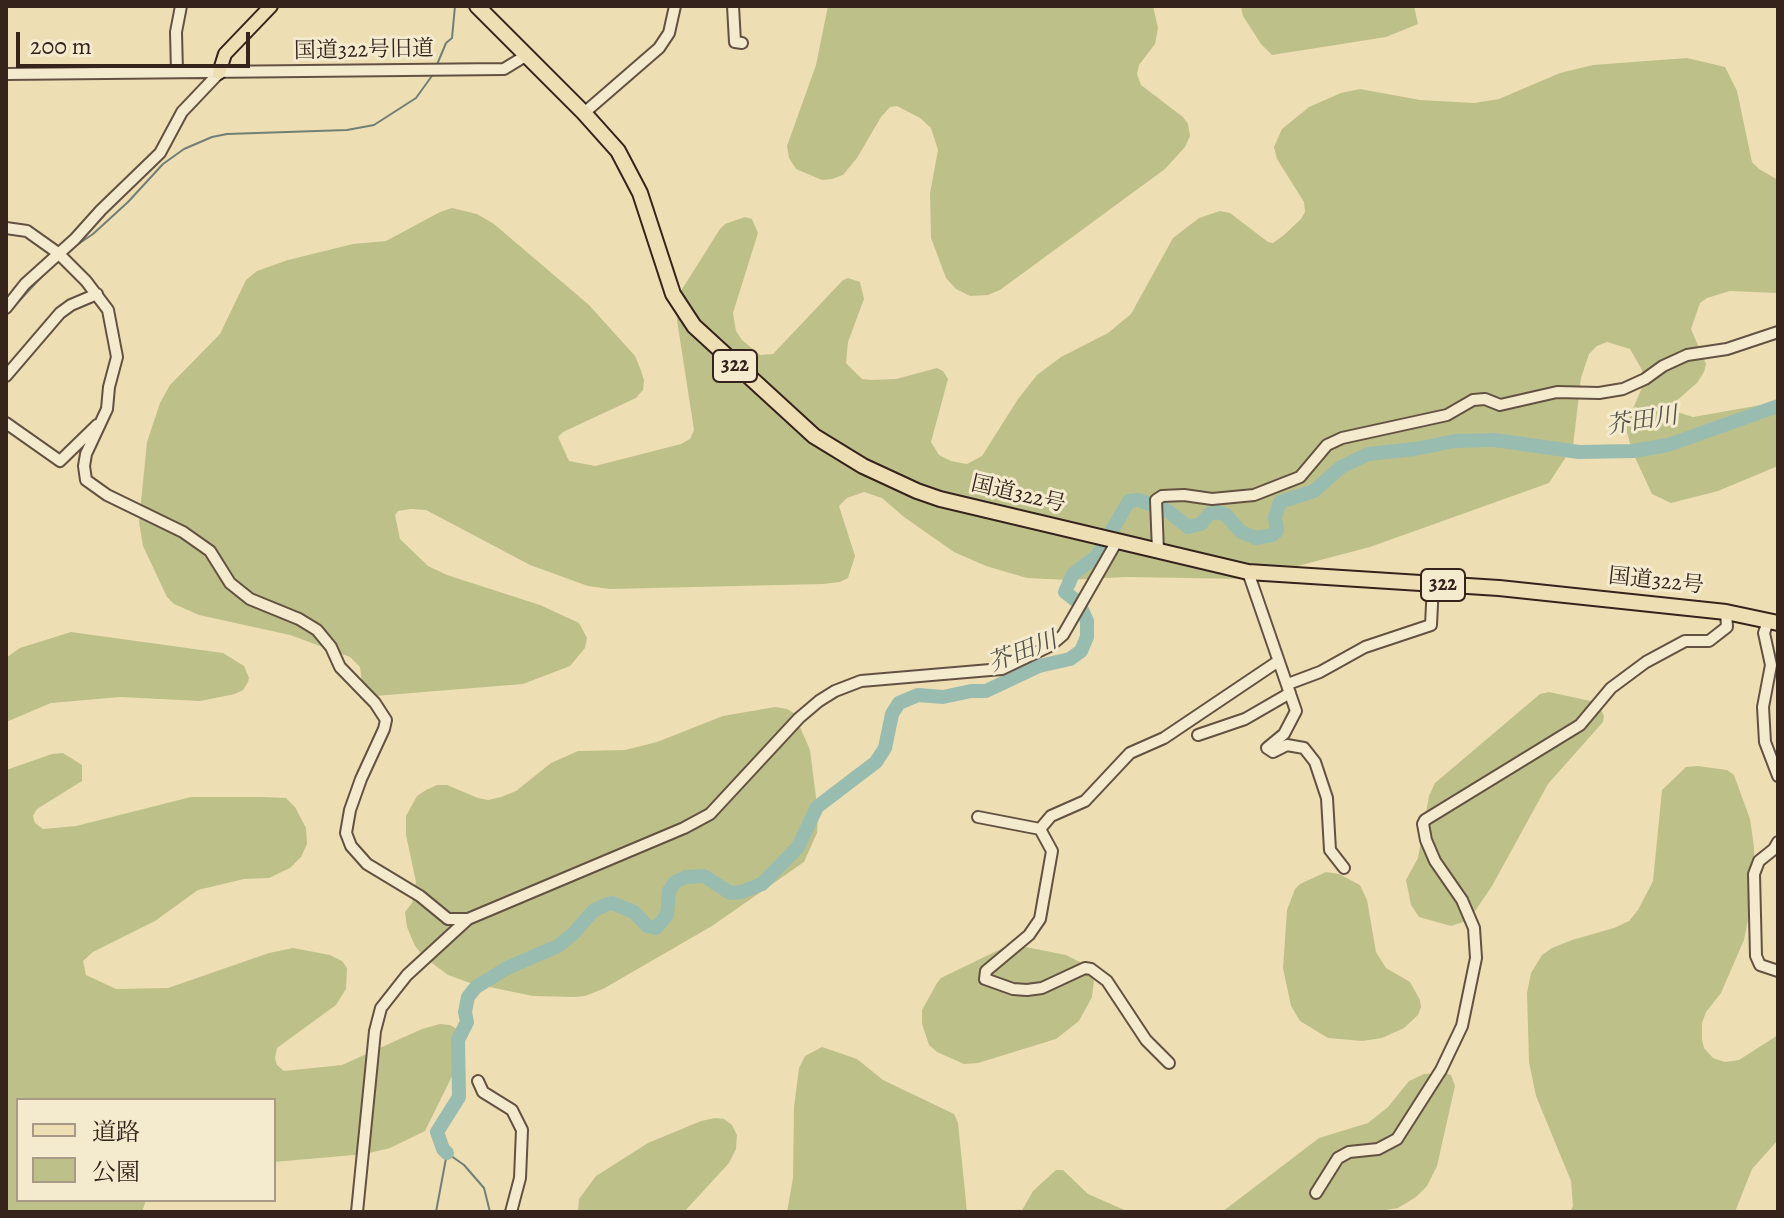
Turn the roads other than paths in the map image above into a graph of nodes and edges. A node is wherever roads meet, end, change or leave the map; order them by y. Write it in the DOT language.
graph roads {
  1 [pos="181,6"];
  2 [pos="271,6"];
  3 [pos="477,6"];
  4 [pos="675,6"];
  5 [pos="733,6"];
  6 [pos="742,43"];
  7 [pos="527,55"];
  8 [pos="177,72"];
  9 [pos="219,73"];
  10 [pos="6,74"];
  11 [pos="584,113"];
  12 [pos="6,228"];
  13 [pos="58,253"];
  14 [pos="97,294"];
  15 [pos="6,308"];
  16 [pos="1778,332"];
  17 [pos="6,376"];
  18 [pos="6,423"];
  19 [pos="99,424"];
  20 [pos="1113,540"];
  21 [pos="1158,551"];
  22 [pos="1248,572"];
  23 [pos="1433,584"];
  24 [pos="1726,612"];
  25 [pos="1775,622"];
  26 [pos="1277,662"];
  27 [pos="1289,688"];
  28 [pos="1191,719"];
  29 [pos="1778,776"];
  30 [pos="978,817"];
  31 [pos="1040,829"];
  32 [pos="1778,842"];
  33 [pos="1344,868"];
  34 [pos="468,919"];
  35 [pos="1778,971"];
  36 [pos="1169,1063"];
  37 [pos="478,1081"];
  38 [pos="1316,1193"];
  39 [pos="357,1212"];
  40 [pos="511,1212"];
  1 -- 8 [label="street"];
  2 -- 9 [label="main road"];
  3 -- 7 [label="highway, 国道322号 / 322"];
  4 -- 11 [label="street"];
  5 -- 6 [label="street"];
  7 -- 9 [label="street, 国道322号旧道"];
  7 -- 11 [label="highway, 国道322号 / 322"];
  8 -- 9 [label="street, 国道322号旧道"];
  8 -- 10 [label="street, 国道322号旧道"];
  9 -- 13 [label="street"];
  11 -- 20 [label="highway, 国道322号 / 322"];
  12 -- 13 [label="street"];
  13 -- 14 [label="street"];
  13 -- 15 [label="street"];
  14 -- 17 [label="street"];
  14 -- 19 [label="street"];
  16 -- 21 [label="street"];
  18 -- 19 [label="street"];
  19 -- 34 [label="street"];
  20 -- 21 [label="highway, 国道322号 / 322"];
  20 -- 34 [label="street"];
  21 -- 22 [label="highway, 国道322号 / 322"];
  22 -- 23 [label="highway, 国道322号 / 322"];
  22 -- 26 [label="street"];
  23 -- 24 [label="highway, 国道322号 / 322"];
  23 -- 27 [label="street"];
  24 -- 25 [label="highway, 国道322号 / 322"];
  24 -- 38 [label="street"];
  25 -- 29 [label="street"];
  26 -- 27 [label="street"];
  26 -- 28 [label="street"];
  27 -- 28 [label="street"];
  27 -- 33 [label="street"];
  28 -- 31 [label="street"];
  30 -- 31 [label="street"];
  31 -- 36 [label="street"];
  32 -- 35 [label="street"];
  34 -- 39 [label="street"];
  37 -- 40 [label="street"];
}
